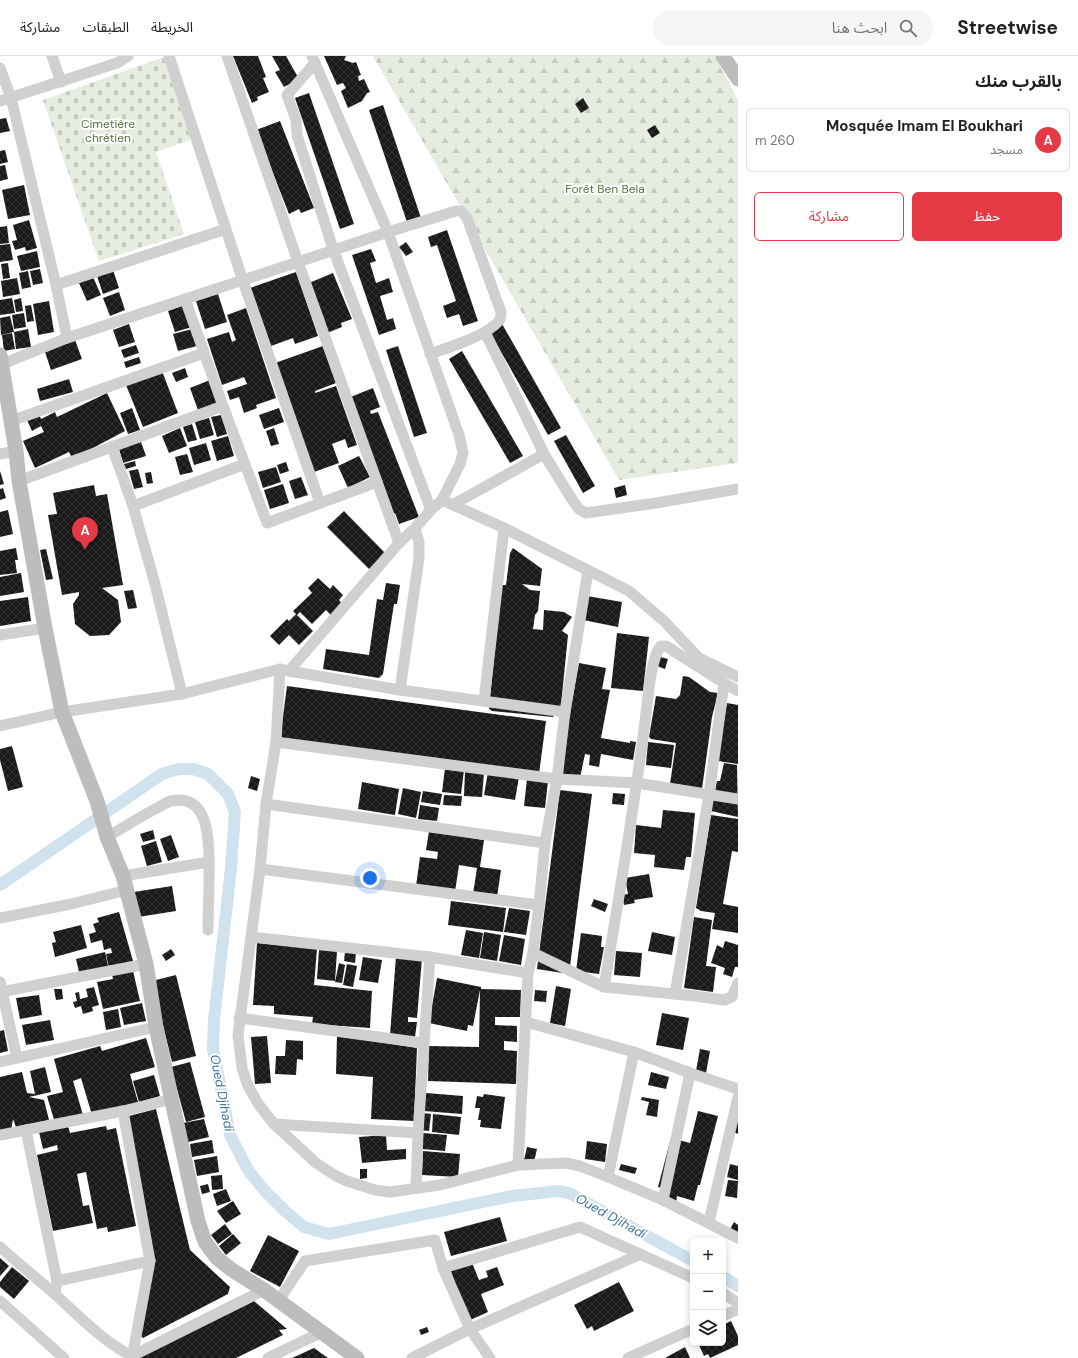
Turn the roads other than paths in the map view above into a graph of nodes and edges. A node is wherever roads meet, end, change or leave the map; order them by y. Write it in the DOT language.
graph roads {
  1 [pos="52,56"];
  2 [pos="128,56"];
  3 [pos="169,56"];
  4 [pos="227,56"];
  5 [pos="723,56"];
  6 [pos="116,59"];
  7 [pos="314,60"];
  8 [pos="0,68"];
  9 [pos="738,79"];
  10 [pos="61,82"];
  11 [pos="5,100"];
  12 [pos="226,229"];
  13 [pos="388,232"];
  14 [pos="333,249"];
  15 [pos="298,262"];
  16 [pos="243,280"];
  17 [pos="56,285"];
  18 [pos="185,299"];
  19 [pos="485,332"];
  20 [pos="67,338"];
  21 [pos="204,353"];
  22 [pos="430,354"];
  23 [pos="1,362"];
  24 [pos="223,406"];
  25 [pos="11,421"];
  26 [pos="112,447"];
  27 [pos="16,451"];
  28 [pos="0,454"];
  29 [pos="544,454"];
  30 [pos="245,464"];
  31 [pos="19,481"];
  32 [pos="377,482"];
  33 [pos="738,488"];
  34 [pos="442,500"];
  35 [pos="320,503"];
  36 [pos="454,504"];
  37 [pos="133,506"];
  38 [pos="430,510"];
  39 [pos="415,528"];
  40 [pos="504,528"];
  41 [pos="399,543"];
  42 [pos="588,571"];
  43 [pos="45,628"];
  44 [pos="0,635"];
  45 [pos="285,670"];
  46 [pos="738,677"];
  47 [pos="724,684"];
  48 [pos="400,690"];
  49 [pos="738,691"];
  50 [pos="182,694"];
  51 [pos="484,701"];
  52 [pos="62,712"];
  53 [pos="565,712"];
  54 [pos="0,726"];
  55 [pos="276,742"];
  56 [pos="557,779"];
  57 [pos="638,783"];
  58 [pos="709,795"];
  59 [pos="738,799"];
  60 [pos="266,804"];
  61 [pos="106,832"];
  62 [pos="545,843"];
  63 [pos="209,862"];
  64 [pos="260,869"];
  65 [pos="125,883"];
  66 [pos="539,905"];
  67 [pos="0,918"];
  68 [pos="208,930"];
  69 [pos="251,937"];
  70 [pos="532,953"];
  71 [pos="430,957"];
  72 [pos="146,964"];
  73 [pos="528,973"];
  74 [pos="738,983"];
  75 [pos="604,988"];
  76 [pos="1,989"];
  77 [pos="675,994"];
  78 [pos="239,1018"];
  79 [pos="526,1022"];
  80 [pos="156,1027"];
  81 [pos="423,1044"];
  82 [pos="634,1052"];
  83 [pos="17,1058"];
  84 [pos="0,1062"];
  85 [pos="690,1073"];
  86 [pos="738,1089"];
  87 [pos="738,1097"];
  88 [pos="173,1099"];
  89 [pos="123,1111"];
  90 [pos="274,1124"];
  91 [pos="26,1130"];
  92 [pos="418,1133"];
  93 [pos="0,1135"];
  94 [pos="518,1165"];
  95 [pos="608,1177"];
  96 [pos="416,1188"];
  97 [pos="663,1200"];
  98 [pos="709,1222"];
  99 [pos="738,1238"];
  100 [pos="0,1248"];
  101 [pos="641,1254"];
  102 [pos="150,1261"];
  103 [pos="443,1268"];
  104 [pos="690,1277"];
  105 [pos="57,1281"];
  106 [pos="264,1290"];
  107 [pos="55,1294"];
  108 [pos="726,1295"];
  109 [pos="279,1300"];
  110 [pos="0,1301"];
  111 [pos="738,1303"];
  112 [pos="738,1309"];
  113 [pos="726,1315"];
  114 [pos="470,1329"];
  115 [pos="690,1330"];
  116 [pos="322,1332"];
  117 [pos="132,1357"];
  118 [pos="64,1358"];
  119 [pos="268,1358"];
  120 [pos="357,1358"];
  121 [pos="412,1358"];
  122 [pos="490,1358"];
  123 [pos="628,1358"];
  1 -- 10 [label="street"];
  2 -- 6 [label="street"];
  3 -- 12 [label="street"];
  4 -- 15 [label="street"];
  5 -- 9 [label="street"];
  6 -- 10 [label="street"];
  7 -- 13 [label="street"];
  7 -- 14 [label="street"];
  8 -- 11 [label="street"];
  10 -- 11 [label="street"];
  11 -- 17 [label="street"];
  12 -- 16 [label="street"];
  12 -- 17 [label="street"];
  13 -- 14 [label="street"];
  13 -- 19 [label="street"];
  13 -- 22 [label="street"];
  14 -- 15 [label="street"];
  14 -- 38 [label="street"];
  15 -- 16 [label="street"];
  15 -- 32 [label="street"];
  16 -- 18 [label="street"];
  16 -- 35 [label="street"];
  17 -- 20 [label="street"];
  18 -- 20 [label="street"];
  18 -- 21 [label="street"];
  19 -- 22 [label="street"];
  19 -- 29 [label="street"];
  20 -- 23 [label="street"];
  21 -- 24 [label="street"];
  21 -- 25 [label="street"];
  22 -- 34 [label="street"];
  23 -- 25 [label="street"];
  24 -- 26 [label="street"];
  24 -- 30 [label="street"];
  25 -- 27 [label="street"];
  26 -- 31 [label="street"];
  26 -- 37 [label="street"];
  27 -- 28 [label="street"];
  27 -- 31 [label="street"];
  29 -- 33 [label="street"];
  29 -- 36 [label="street"];
  30 -- 35 [label="street"];
  30 -- 37 [label="street"];
  31 -- 43 [label="street"];
  32 -- 35 [label="street"];
  32 -- 41 [label="street"];
  34 -- 36 [label="street"];
  34 -- 38 [label="street"];
  36 -- 40 [label="street"];
  37 -- 50 [label="street"];
  38 -- 39 [label="street"];
  39 -- 41 [label="street"];
  39 -- 48 [label="street"];
  40 -- 42 [label="street"];
  40 -- 51 [label="street"];
  41 -- 45 [label="street"];
  42 -- 46 [label="street"];
  42 -- 53 [label="street"];
  43 -- 44 [label="street"];
  43 -- 52 [label="street"];
  45 -- 48 [label="street"];
  45 -- 50 [label="street"];
  45 -- 55 [label="street"];
  47 -- 49 [label="street"];
  47 -- 57 [label="street"];
  47 -- 58 [label="street"];
  48 -- 51 [label="street"];
  50 -- 52 [label="street"];
  51 -- 53 [label="street"];
  52 -- 54 [label="street"];
  52 -- 61 [label="street"];
  53 -- 56 [label="street"];
  55 -- 56 [label="street"];
  55 -- 60 [label="street"];
  56 -- 57 [label="street"];
  56 -- 62 [label="street"];
  57 -- 58 [label="street"];
  57 -- 75 [label="street"];
  58 -- 59 [label="street"];
  58 -- 77 [label="street"];
  60 -- 62 [label="street"];
  60 -- 64 [label="street"];
  61 -- 63 [label="street"];
  61 -- 65 [label="street"];
  62 -- 66 [label="street"];
  63 -- 65 [label="street"];
  63 -- 68 [label="street"];
  64 -- 66 [label="street"];
  64 -- 69 [label="street"];
  65 -- 67 [label="street"];
  65 -- 72 [label="street"];
  66 -- 70 [label="street"];
  69 -- 71 [label="street"];
  69 -- 78 [label="street"];
  70 -- 73 [label="street"];
  70 -- 75 [label="street"];
  71 -- 73 [label="street"];
  71 -- 81 [label="street"];
  72 -- 76 [label="street"];
  72 -- 80 [label="street"];
  73 -- 79 [label="street"];
  74 -- 77 [label="street"];
  75 -- 77 [label="street"];
  76 -- 83 [label="street"];
  78 -- 81 [label="street"];
  78 -- 90 [label="street"];
  79 -- 82 [label="street"];
  79 -- 94 [label="street"];
  80 -- 83 [label="street"];
  80 -- 88 [label="street"];
  81 -- 92 [label="street"];
  82 -- 85 [label="street"];
  82 -- 95 [label="street"];
  83 -- 84 [label="street"];
  85 -- 86 [label="street"];
  85 -- 97 [label="street"];
  87 -- 98 [label="street"];
  88 -- 89 [label="street"];
  88 -- 106 [label="street"];
  89 -- 91 [label="street"];
  89 -- 102 [label="street"];
  90 -- 92 [label="street"];
  90 -- 96 [label="street"];
  91 -- 93 [label="street"];
  91 -- 105 [label="street"];
  92 -- 96 [label="street"];
  94 -- 95 [label="street"];
  94 -- 96 [label="street"];
  95 -- 97 [label="street"];
  97 -- 98 [label="street"];
  98 -- 99 [label="street"];
  100 -- 107 [label="street"];
  101 -- 103 [label="street"];
  101 -- 104 [label="street"];
  101 -- 114 [label="street"];
  102 -- 105 [label="street"];
  102 -- 117 [label="street"];
  103 -- 109 [label="street"];
  103 -- 114 [label="street"];
  105 -- 107 [label="street"];
  106 -- 109 [label="street"];
  106 -- 117 [label="street"];
  107 -- 117 [label="street"];
  108 -- 111 [label="street"];
  109 -- 116 [label="street"];
  110 -- 118 [label="street"];
  112 -- 113 [label="street"];
  114 -- 121 [label="street"];
  114 -- 122 [label="street"];
  115 -- 123 [label="street"];
  116 -- 119 [label="street"];
  116 -- 120 [label="street"];
}
